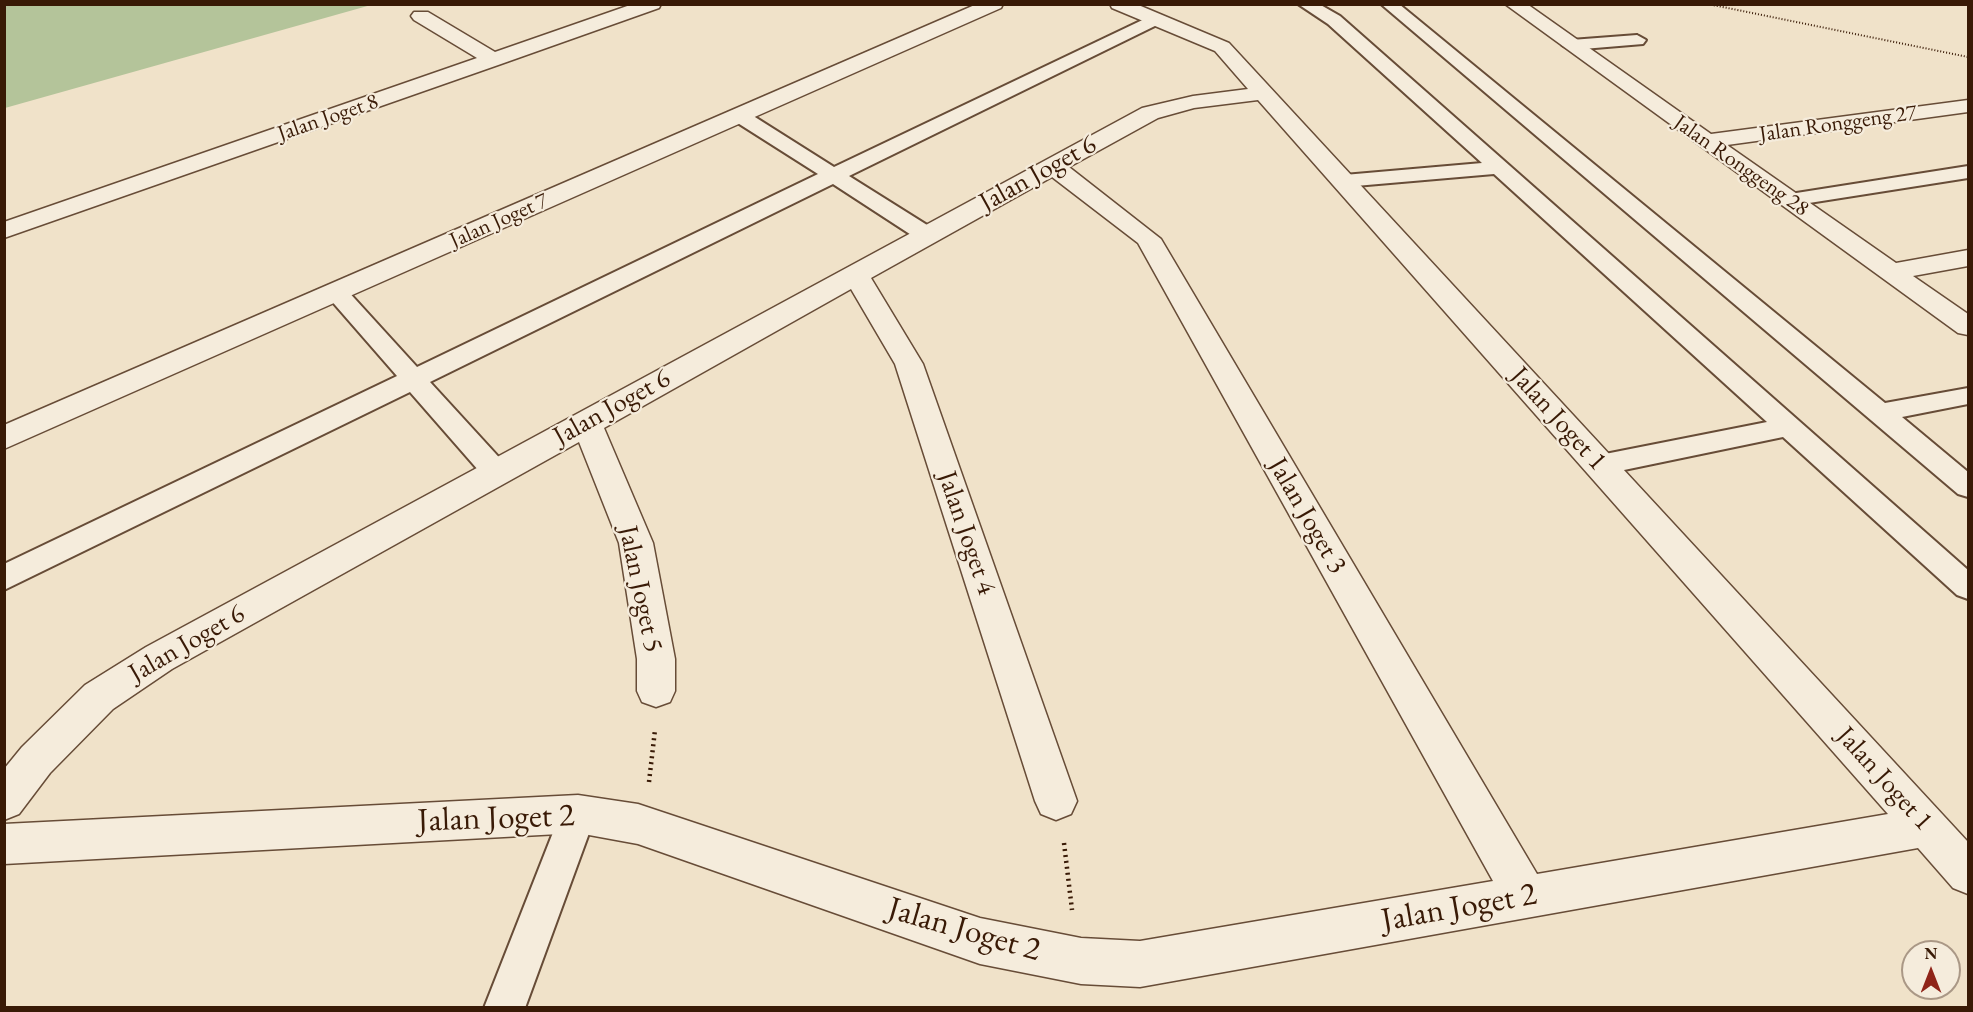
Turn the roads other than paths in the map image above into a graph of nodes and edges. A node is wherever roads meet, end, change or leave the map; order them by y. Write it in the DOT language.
graph roads {
  1 [pos="652,4"];
  2 [pos="994,4"];
  3 [pos="1119,4"];
  4 [pos="1306,4"];
  5 [pos="1389,4"];
  6 [pos="1514,4"];
  7 [pos="421,16"];
  8 [pos="1155,18"];
  9 [pos="1637,40"];
  10 [pos="1570,45"];
  11 [pos="494,60"];
  12 [pos="1264,93"];
  13 [pos="1968,106"];
  14 [pos="740,116"];
  15 [pos="1707,141"];
  16 [pos="1052,166"];
  17 [pos="1499,168"];
  18 [pos="1968,172"];
  19 [pos="833,175"];
  20 [pos="1344,181"];
  21 [pos="1790,200"];
  22 [pos="4,231"];
  23 [pos="927,235"];
  24 [pos="1968,258"];
  25 [pos="1890,272"];
  26 [pos="856,274"];
  27 [pos="337,293"];
  28 [pos="1968,327"];
  29 [pos="412,379"];
  30 [pos="1968,396"];
  31 [pos="1880,413"];
  32 [pos="586,422"];
  33 [pos="1789,427"];
  34 [pos="4,438"];
  35 [pos="1600,465"];
  36 [pos="496,472"];
  37 [pos="1968,487"];
  38 [pos="4,578"];
  39 [pos="1968,587"];
  40 [pos="656,691"];
  41 [pos="4,801"];
  42 [pos="1056,801"];
  43 [pos="578,813"];
  44 [pos="1927,827"];
  45 [pos="4,844"];
  46 [pos="1968,873"];
  47 [pos="1526,897"];
  48 [pos="504,1008"];
  1 -- 11 [label="street, Jalan Joget 8"];
  2 -- 14 [label="street, Jalan Joget 7"];
  3 -- 8 [label="street, Jalan Joget 1"];
  4 -- 17 [label="lane"];
  5 -- 31 [label="lane"];
  6 -- 10 [label="street, Jalan Ronggeng 28"];
  7 -- 11 [label="street"];
  8 -- 12 [label="street, Jalan Joget 1"];
  8 -- 19 [label="lane"];
  9 -- 10 [label="lane"];
  10 -- 15 [label="street, Jalan Ronggeng 28"];
  11 -- 22 [label="street, Jalan Joget 8"];
  12 -- 16 [label="street, Jalan Joget 6"];
  12 -- 20 [label="street, Jalan Joget 1"];
  13 -- 15 [label="street, Jalan Ronggeng 27"];
  14 -- 19 [label="lane"];
  14 -- 27 [label="street, Jalan Joget 7"];
  15 -- 21 [label="street, Jalan Ronggeng 28"];
  16 -- 23 [label="street, Jalan Joget 6"];
  16 -- 47 [label="street, Jalan Joget 3"];
  17 -- 20 [label="lane"];
  17 -- 33 [label="lane"];
  18 -- 21 [label="lane"];
  19 -- 23 [label="lane"];
  19 -- 29 [label="lane"];
  20 -- 35 [label="street, Jalan Joget 1"];
  21 -- 25 [label="street, Jalan Ronggeng 28"];
  23 -- 26 [label="street, Jalan Joget 6"];
  24 -- 25 [label="street"];
  25 -- 28 [label="street, Jalan Ronggeng 28"];
  26 -- 32 [label="street, Jalan Joget 6"];
  26 -- 42 [label="street, Jalan Joget 4"];
  27 -- 29 [label="lane"];
  27 -- 34 [label="street, Jalan Joget 7"];
  29 -- 36 [label="lane"];
  29 -- 38 [label="lane"];
  30 -- 31 [label="lane"];
  31 -- 37 [label="lane"];
  32 -- 36 [label="street, Jalan Joget 6"];
  32 -- 40 [label="street, Jalan Joget 5"];
  33 -- 35 [label="lane"];
  33 -- 39 [label="lane"];
  35 -- 44 [label="street, Jalan Joget 1"];
  36 -- 41 [label="street, Jalan Joget 6"];
  43 -- 45 [label="street, Jalan Joget 2"];
  43 -- 47 [label="street, Jalan Joget 2"];
  43 -- 48 [label="lane"];
  44 -- 46 [label="street, Jalan Joget 1"];
  44 -- 47 [label="street, Jalan Joget 2"];
}
